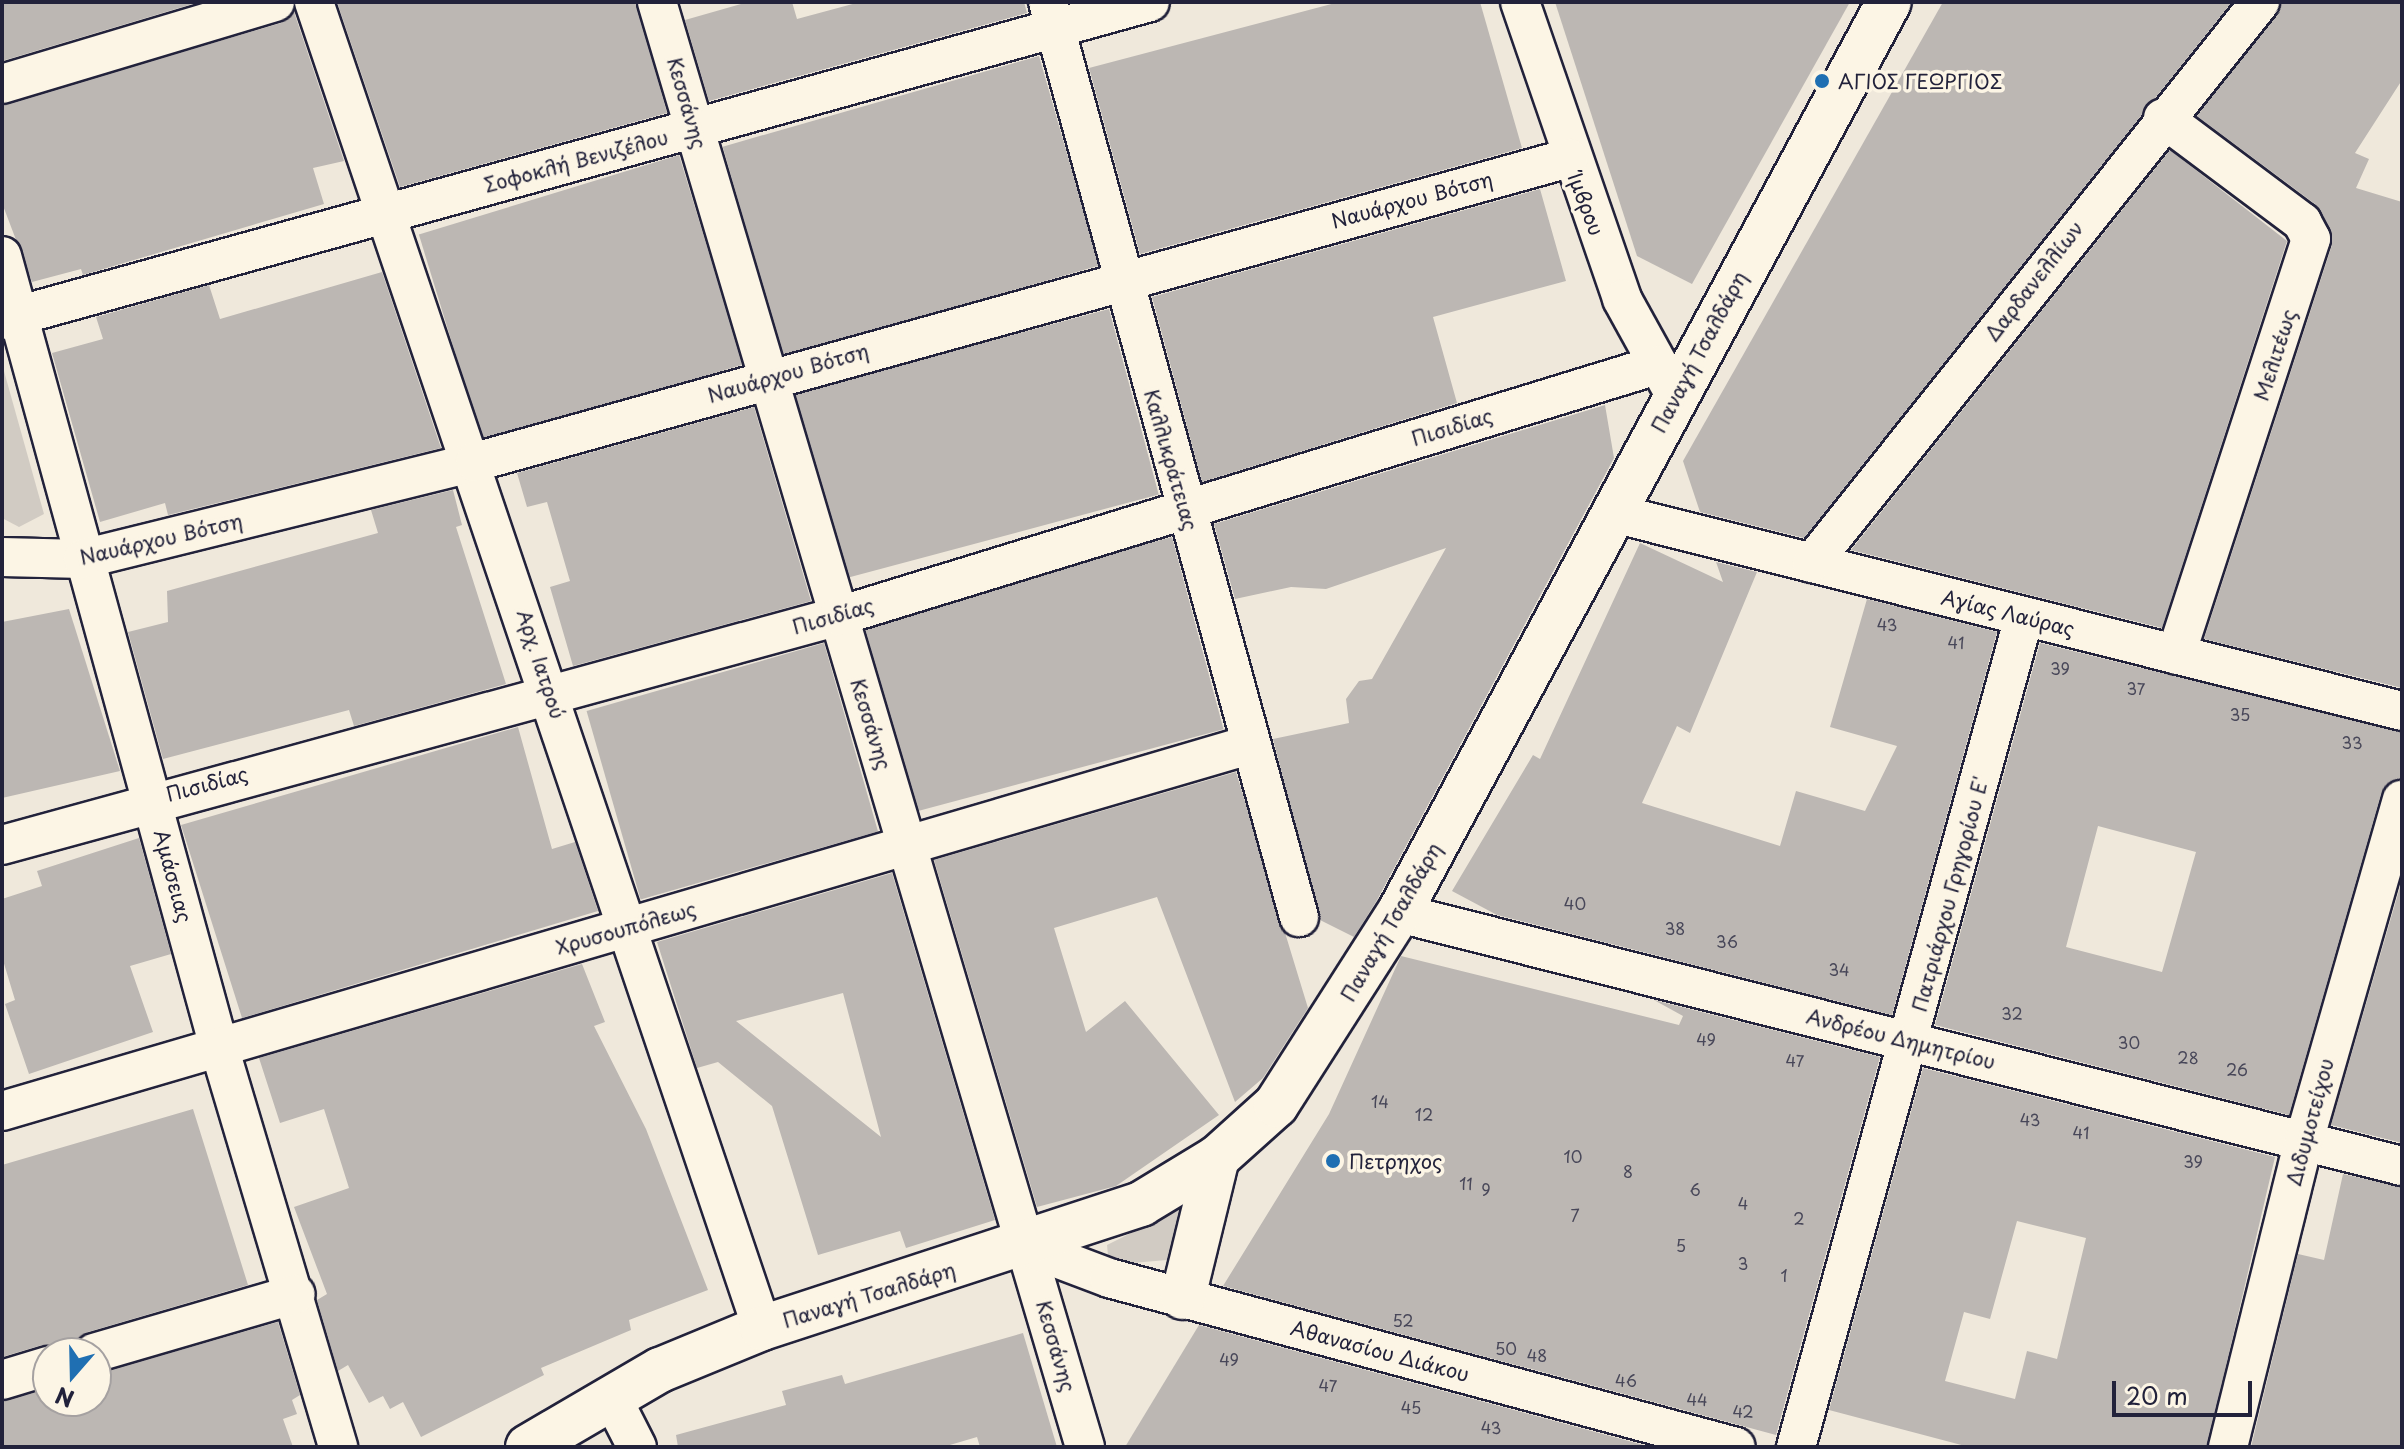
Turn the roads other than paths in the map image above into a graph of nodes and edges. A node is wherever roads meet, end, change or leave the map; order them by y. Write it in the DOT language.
graph roads {
  1 [pos="275,2"];
  2 [pos="314,2"];
  3 [pos="657,2"];
  4 [pos="1150,2"];
  5 [pos="1520,2"];
  6 [pos="1889,2"];
  7 [pos="2260,2"];
  8 [pos="1051,15"];
  9 [pos="2,84"];
  10 [pos="2163,118"];
  11 [pos="695,129"];
  12 [pos="1569,158"];
  13 [pos="391,213"];
  14 [pos="2,256"];
  15 [pos="1118,278"];
  16 [pos="10,318"];
  17 [pos="768,378"];
  18 [pos="1666,380"];
  19 [pos="475,462"];
  20 [pos="1184,507"];
  21 [pos="1613,513"];
  22 [pos="2,557"];
  23 [pos="83,559"];
  24 [pos="1812,563"];
  25 [pos="839,616"];
  26 [pos="2024,617"];
  27 [pos="2176,655"];
  28 [pos="549,690"];
  29 [pos="2402,711"];
  30 [pos="1249,745"];
  31 [pos="152,800"];
  32 [pos="2402,800"];
  33 [pos="2,845"];
  34 [pos="907,845"];
  35 [pos="1399,913"];
  36 [pos="1299,917"];
  37 [pos="628,927"];
  38 [pos="1910,1041"];
  39 [pos="219,1047"];
  40 [pos="2,1111"];
  41 [pos="2304,1141"];
  42 [pos="1217,1158"];
  43 [pos="2402,1166"];
  44 [pos="1027,1247"];
  45 [pos="296,1294"];
  46 [pos="1183,1297"];
  47 [pos="762,1328"];
  48 [pos="112,1348"];
  49 [pos="32,1371"];
  50 [pos="2,1380"];
  51 [pos="611,1396"];
  52 [pos="338,1447"];
  53 [pos="528,1447"];
  54 [pos="637,1447"];
  55 [pos="1085,1447"];
  56 [pos="1736,1447"];
  57 [pos="1796,1447"];
  58 [pos="2228,1447"];
  1 -- 9 [label="street"];
  2 -- 13 [label="street, Αρχ. Ιατρού"];
  3 -- 11 [label="street, Κεσσάνης"];
  4 -- 8 [label="street, Σοφοκλή Βενιζέλου"];
  5 -- 12 [label="street, Ίμβρου"];
  6 -- 18 [label="street, Παναγή Τσαλδάρη"];
  7 -- 10 [label="street, Δαρδανελλίων"];
  8 -- 11 [label="street, Σοφοκλή Βενιζέλου"];
  8 -- 15 [label="street, Καλλικράτειας"];
  10 -- 24 [label="street, Δαρδανελλίων"];
  10 -- 27 [label="street, Μελιτέως"];
  11 -- 13 [label="street, Σοφοκλή Βενιζέλου"];
  11 -- 17 [label="street, Κεσσάνης"];
  12 -- 15 [label="street, Ναυάρχου Βότση"];
  12 -- 18 [label="street, Ίμβρου"];
  13 -- 16 [label="street, Σοφοκλή Βενιζέλου"];
  13 -- 19 [label="street, Αρχ. Ιατρού"];
  14 -- 16 [label="street, Αμάσειας"];
  15 -- 17 [label="street, Ναυάρχου Βότση"];
  15 -- 20 [label="street, Καλλικράτειας"];
  16 -- 23 [label="street, Αμάσειας"];
  17 -- 19 [label="street, Ναυάρχου Βότση"];
  17 -- 25 [label="street, Κεσσάνης"];
  18 -- 20 [label="street, Πισιδίας"];
  18 -- 21 [label="street, Παναγή Τσαλδάρη"];
  19 -- 23 [label="street, Ναυάρχου Βότση"];
  19 -- 28 [label="street, Αρχ. Ιατρού"];
  20 -- 25 [label="street, Πισιδίας"];
  20 -- 30 [label="street, Καλλικράτειας"];
  21 -- 24 [label="street, Αγίας Λαύρας"];
  21 -- 35 [label="street, Παναγή Τσαλδάρη"];
  22 -- 23 [label="street, Ναυάρχου Βότση"];
  23 -- 31 [label="street, Αμάσειας"];
  24 -- 26 [label="street, Αγίας Λαύρας"];
  25 -- 28 [label="street, Πισιδίας"];
  25 -- 34 [label="street, Κεσσάνης"];
  26 -- 27 [label="street, Αγίας Λαύρας"];
  26 -- 38 [label="street, Πατριάρχου Γρηγορίου Ε'"];
  27 -- 29 [label="street, Αγίας Λαύρας"];
  28 -- 31 [label="street, Πισιδίας"];
  28 -- 37 [label="street, Αρχ. Ιατρού"];
  30 -- 34 [label="street, Χρυσουπόλεως"];
  30 -- 36 [label="street, Καλλικράτειας"];
  31 -- 33 [label="street, Πισιδίας"];
  31 -- 39 [label="street, Αμάσειας"];
  32 -- 41 [label="street, Διδυμοτείχου"];
  34 -- 37 [label="street, Χρυσουπόλεως"];
  34 -- 44 [label="street, Κεσσάνης"];
  35 -- 38 [label="street, Ανδρέου Δημητρίου"];
  35 -- 42 [label="street, Παναγή Τσαλδάρη"];
  37 -- 39 [label="street, Χρυσουπόλεως"];
  37 -- 47 [label="street, Αρχ. Ιατρού"];
  38 -- 41 [label="street, Ανδρέου Δημητρίου"];
  38 -- 57 [label="street, Πατριάρχου Γρηγορίου Ε'"];
  39 -- 40 [label="street, Χρυσουπόλεως"];
  39 -- 45 [label="street, Αμάσειας"];
  41 -- 43 [label="street, Ανδρέου Δημητρίου"];
  41 -- 58 [label="street, Διδυμοτείχου"];
  42 -- 44 [label="street, Παναγή Τσαλδάρη"];
  42 -- 46 [label="street"];
  44 -- 46 [label="street, Αθανασίου Διάκου"];
  44 -- 47 [label="street, Παναγή Τσαλδάρη"];
  44 -- 55 [label="street, Κεσσάνης"];
  45 -- 48 [label="street"];
  45 -- 52 [label="street, Αμάσειας"];
  46 -- 56 [label="street, Αθανασίου Διάκου"];
  47 -- 51 [label="street, Παναγή Τσαλδάρη"];
  49 -- 50 [label="street"];
  51 -- 53 [label="street, Παναγή Τσαλδάρη"];
  51 -- 54 [label="street"];
}
